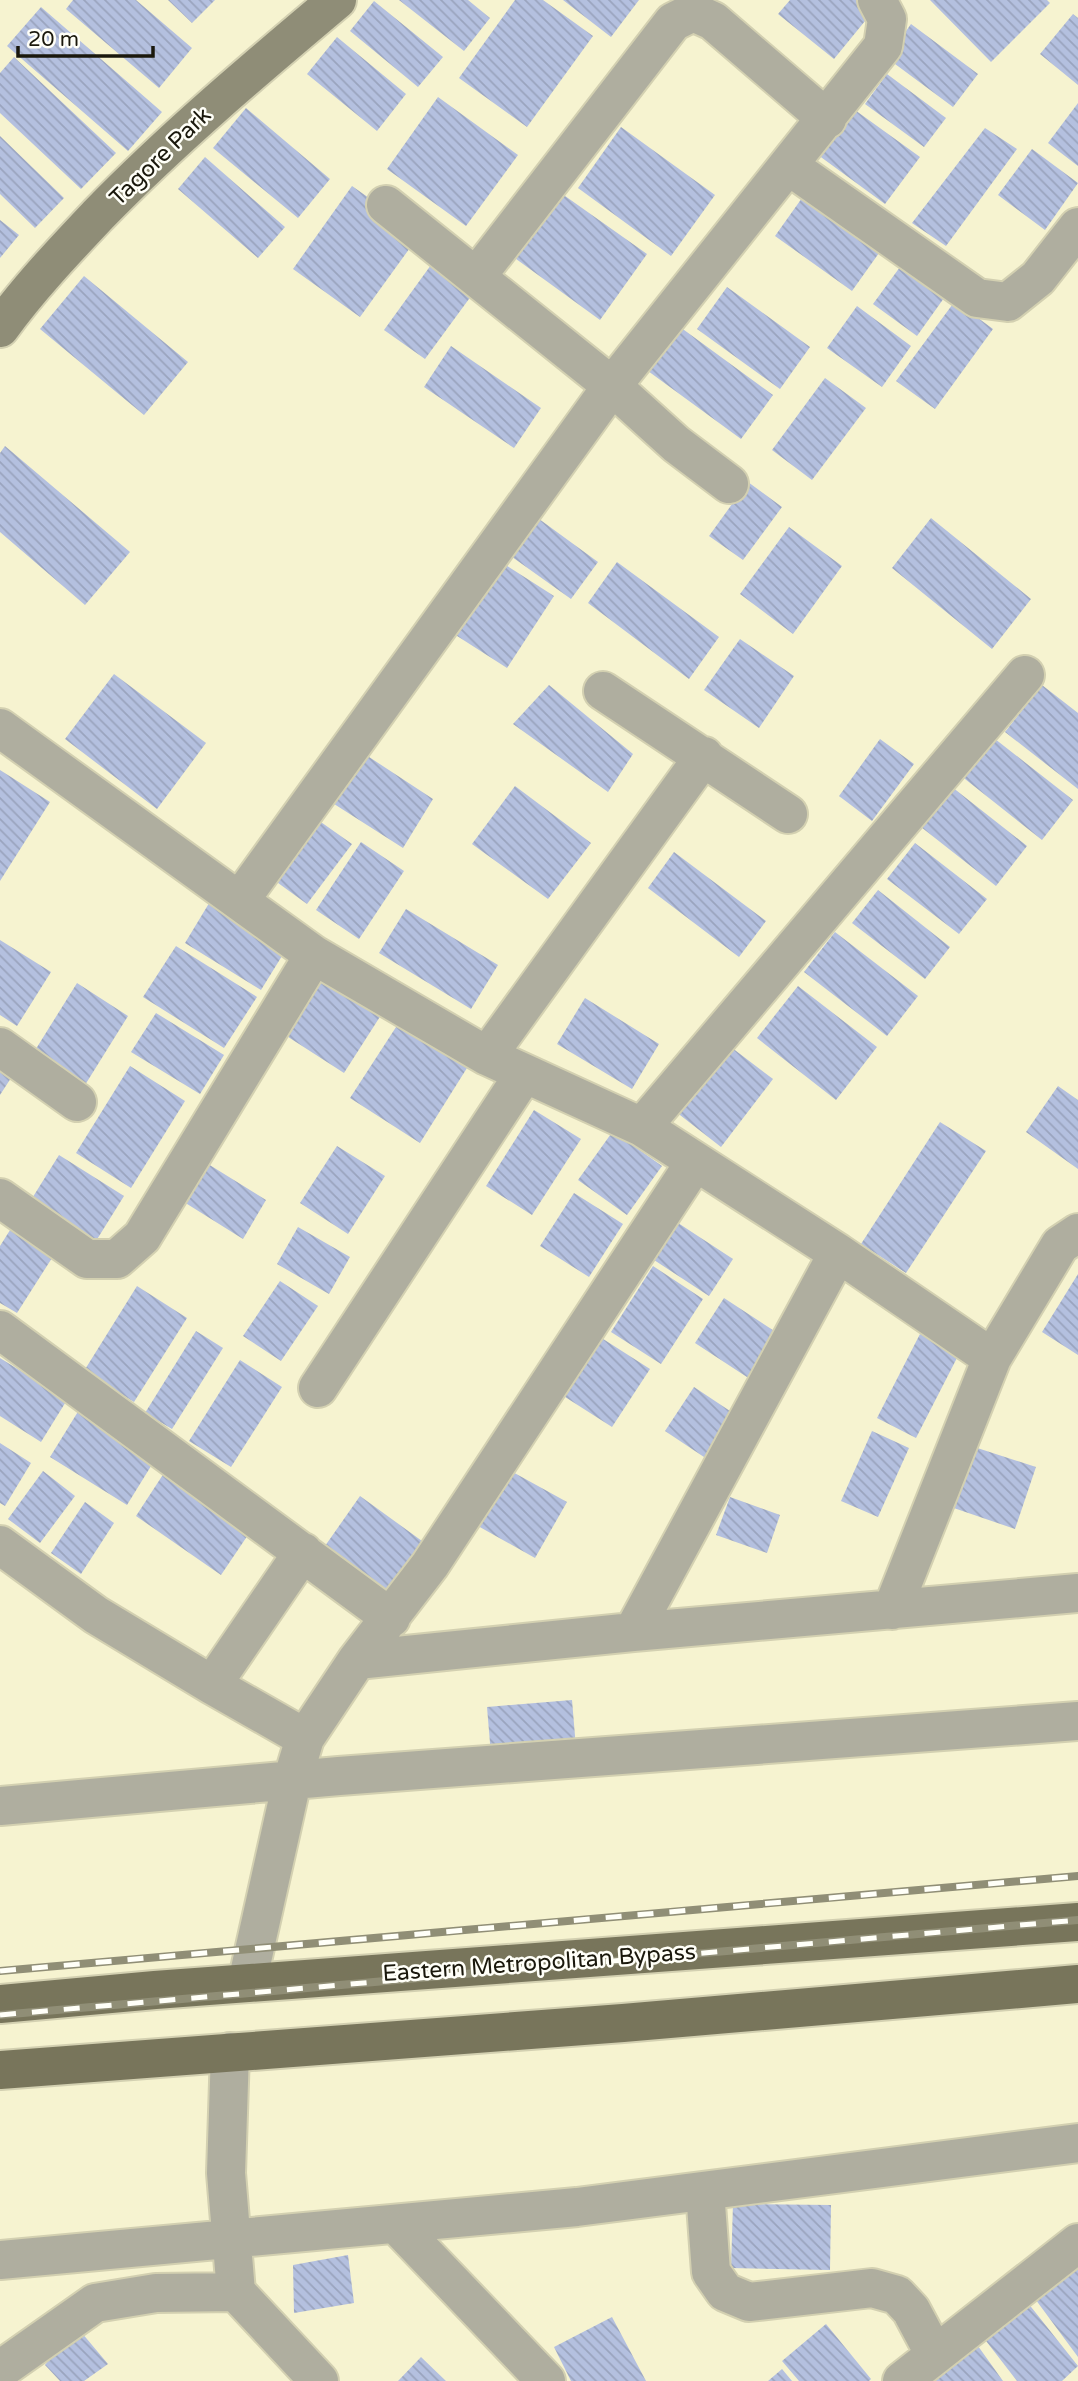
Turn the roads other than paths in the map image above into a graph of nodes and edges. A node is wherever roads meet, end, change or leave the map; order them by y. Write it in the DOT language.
graph roads {
  1 [pos="337,0"];
  2 [pos="877,0"];
  3 [pos="827,119"];
  4 [pos="789,166"];
  5 [pos="386,205"];
  6 [pos="1078,227"];
  7 [pos="476,277"];
  8 [pos="0,328"];
  9 [pos="612,386"];
  10 [pos="729,484"];
  11 [pos="1025,675"];
  12 [pos="603,691"];
  13 [pos="0,728"];
  14 [pos="704,756"];
  15 [pos="789,814"];
  16 [pos="240,900"];
  17 [pos="314,955"];
  18 [pos="0,1047"];
  19 [pos="487,1056"];
  20 [pos="524,1074"];
  21 [pos="77,1102"];
  22 [pos="642,1127"];
  23 [pos="695,1162"];
  24 [pos="0,1198"];
  25 [pos="1078,1233"];
  26 [pos="838,1253"];
  27 [pos="0,1330"];
  28 [pos="992,1358"];
  29 [pos="318,1388"];
  30 [pos="0,1545"];
  31 [pos="303,1552"];
  32 [pos="1078,1593"];
  33 [pos="891,1609"];
  34 [pos="391,1618"];
  35 [pos="633,1632"];
  36 [pos="357,1660"];
  37 [pos="212,1685"];
  38 [pos="1078,1721"];
  39 [pos="305,1738"];
  40 [pos="292,1781"];
  41 [pos="0,1805"];
  42 [pos="1078,1922"];
  43 [pos="247,1983"];
  44 [pos="1078,1984"];
  45 [pos="0,2004"];
  46 [pos="230,2052"];
  47 [pos="0,2070"];
  48 [pos="1078,2143"];
  49 [pos="705,2190"];
  50 [pos="396,2224"];
  51 [pos="230,2239"];
  52 [pos="1078,2243"];
  53 [pos="0,2260"];
  54 [pos="236,2292"];
  55 [pos="935,2355"];
  56 [pos="17,2370"];
  57 [pos="319,2381"];
  58 [pos="547,2381"];
  59 [pos="902,2381"];
  1 -- 8 [label="street, Tagore Park"];
  2 -- 3 [label="street"];
  3 -- 4 [label="street"];
  3 -- 7 [label="street"];
  4 -- 6 [label="street"];
  4 -- 9 [label="street"];
  5 -- 7 [label="street"];
  7 -- 9 [label="street"];
  9 -- 10 [label="street"];
  9 -- 16 [label="street"];
  11 -- 22 [label="street"];
  12 -- 14 [label="street"];
  13 -- 16 [label="street"];
  14 -- 15 [label="street"];
  14 -- 19 [label="street"];
  16 -- 17 [label="street"];
  17 -- 19 [label="street"];
  17 -- 24 [label="street"];
  18 -- 21 [label="street"];
  19 -- 20 [label="street"];
  20 -- 22 [label="street"];
  20 -- 29 [label="street"];
  22 -- 23 [label="street"];
  23 -- 26 [label="street"];
  23 -- 34 [label="street"];
  25 -- 28 [label="street"];
  26 -- 28 [label="street"];
  26 -- 35 [label="street"];
  27 -- 31 [label="street"];
  28 -- 33 [label="street"];
  30 -- 37 [label="street"];
  31 -- 34 [label="street"];
  31 -- 37 [label="street"];
  32 -- 33 [label="street"];
  33 -- 35 [label="street"];
  34 -- 36 [label="street"];
  35 -- 36 [label="street"];
  36 -- 39 [label="street"];
  37 -- 39 [label="street"];
  38 -- 40 [label="street"];
  39 -- 40 [label="street"];
  40 -- 41 [label="street"];
  40 -- 43 [label="street"];
  42 -- 43 [label="main road, Eastern Metropolitan Bypass"];
  43 -- 45 [label="main road, Eastern Metropolitan Bypass"];
  44 -- 46 [label="main road"];
  46 -- 47 [label="main road"];
  46 -- 51 [label="street"];
  48 -- 49 [label="street"];
  49 -- 50 [label="street"];
  49 -- 55 [label="street"];
  50 -- 51 [label="street"];
  50 -- 58 [label="street"];
  51 -- 53 [label="street"];
  51 -- 54 [label="street"];
  52 -- 55 [label="street"];
  54 -- 56 [label="street"];
  54 -- 57 [label="street"];
  55 -- 59 [label="street"];
}
